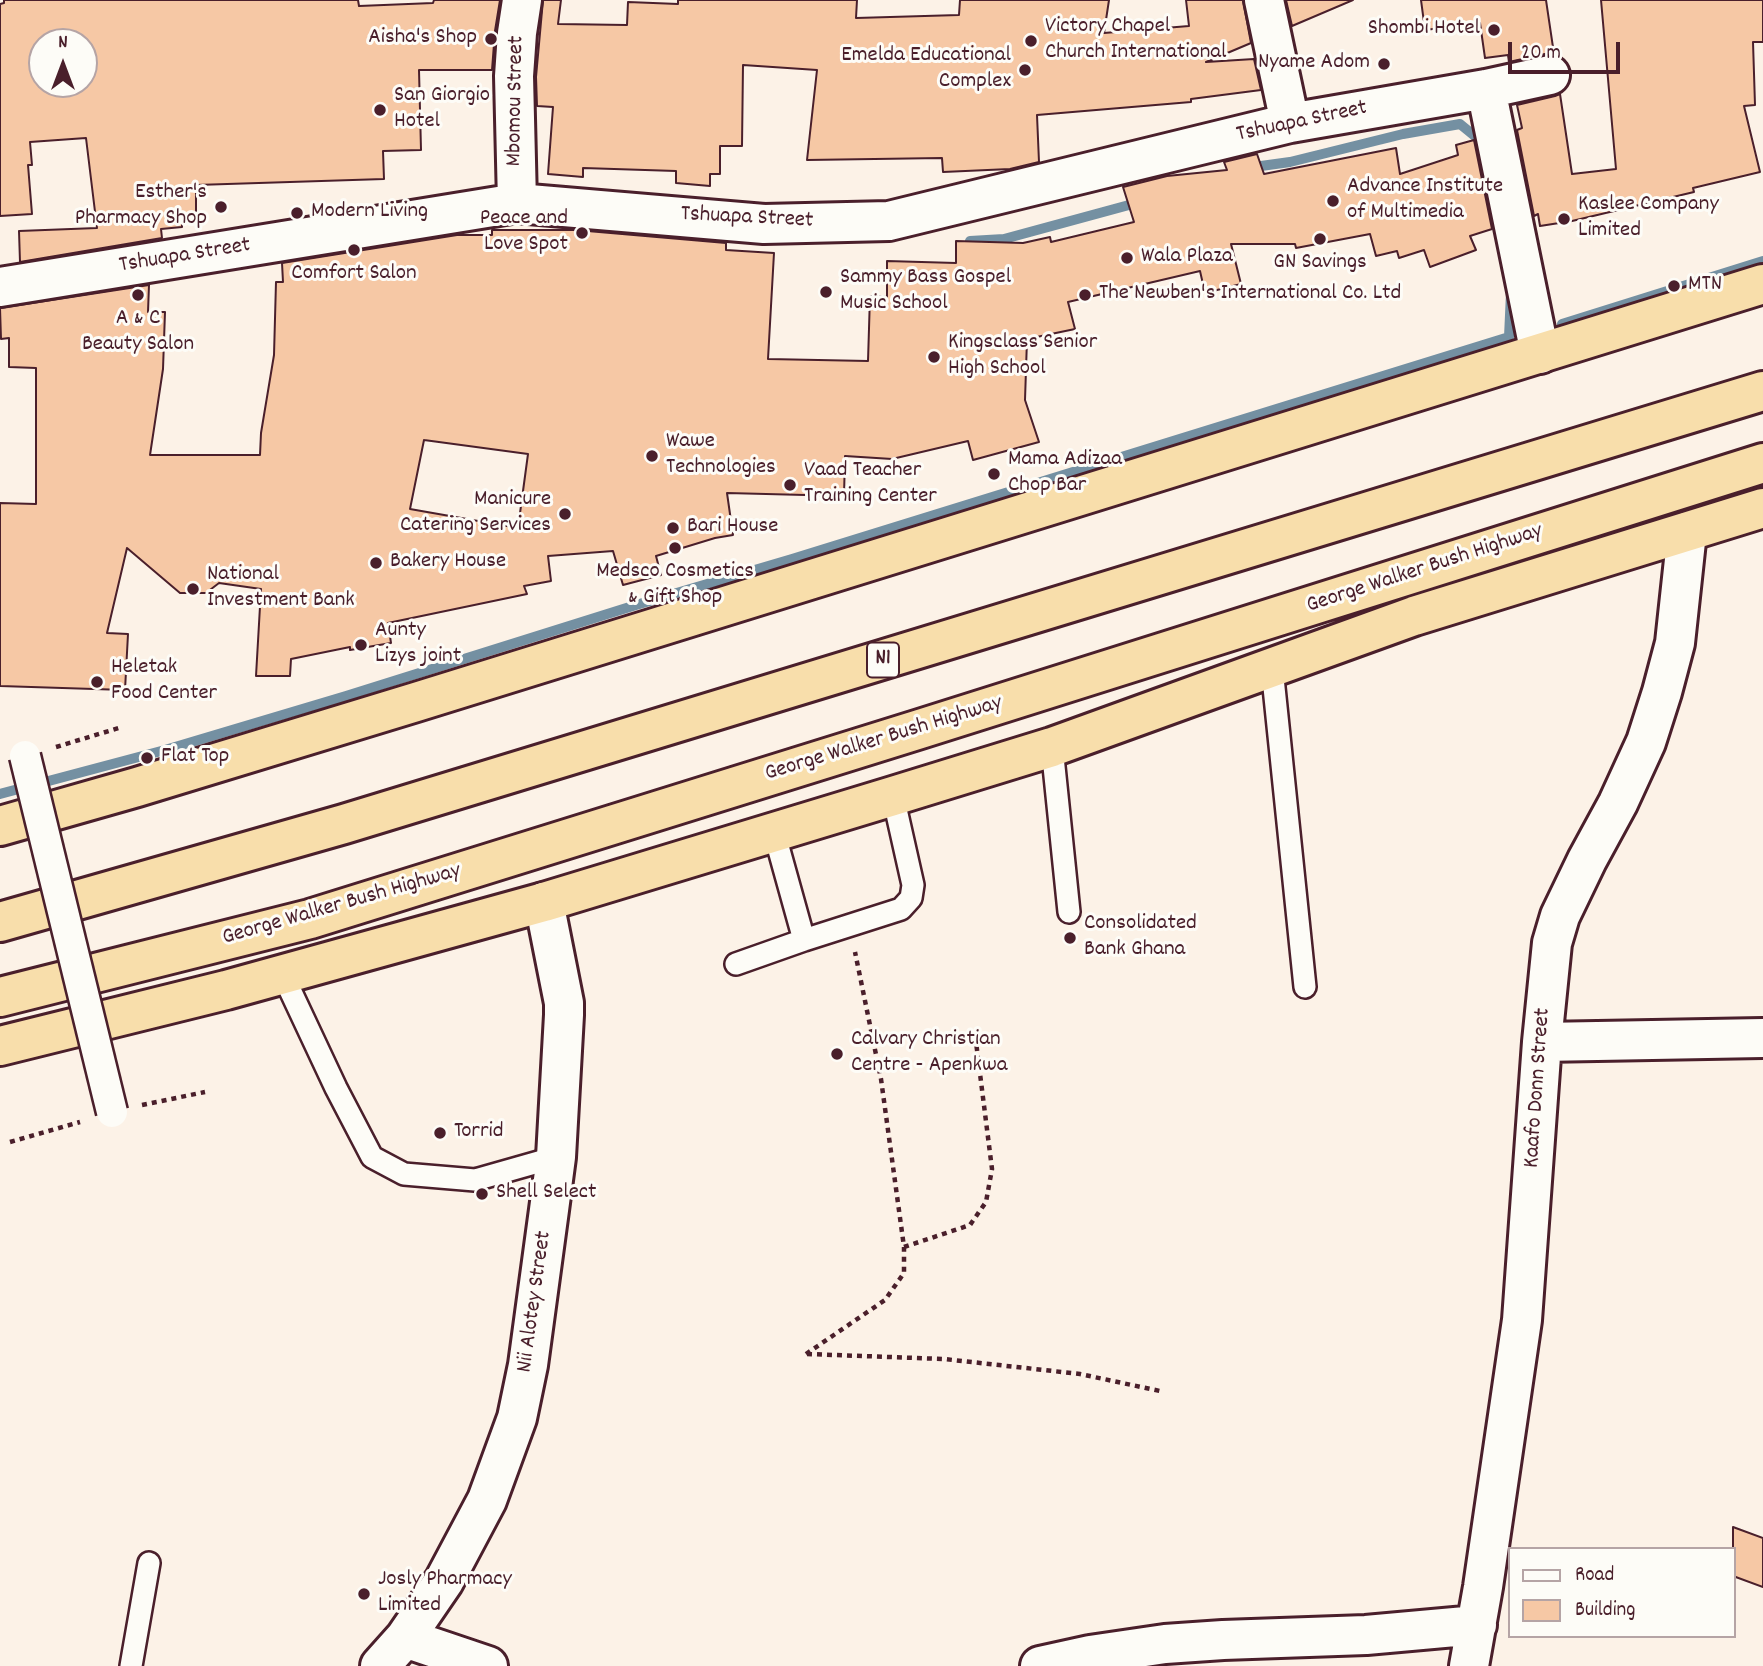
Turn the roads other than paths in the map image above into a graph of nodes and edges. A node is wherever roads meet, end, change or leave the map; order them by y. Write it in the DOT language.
graph roads {
  1 [pos="522,0"];
  2 [pos="1264,0"];
  3 [pos="1550,75"];
  4 [pos="1486,89"];
  5 [pos="1290,123"];
  6 [pos="517,203"];
  7 [pos="1763,284"];
  8 [pos="0,287"];
  9 [pos="1540,354"];
  10 [pos="1763,391"];
  11 [pos="1763,463"];
  12 [pos="1763,508"];
  13 [pos="1687,532"];
  14 [pos="1272,668"];
  15 [pos="920,729"];
  16 [pos="1052,747"];
  17 [pos="25,756"];
  18 [pos="893,796"];
  19 [pos="0,826"];
  20 [pos="774,832"];
  21 [pos="544,902"];
  22 [pos="1069,912"];
  23 [pos="310,919"];
  24 [pos="0,922"];
  25 [pos="804,940"];
  26 [pos="736,964"];
  27 [pos="283,975"];
  28 [pos="1305,987"];
  29 [pos="0,997"];
  30 [pos="1763,1038"];
  31 [pos="1542,1042"];
  32 [pos="0,1046"];
  33 [pos="112,1112"];
  34 [pos="556,1157"];
  35 [pos="149,1563"];
  36 [pos="1477,1625"];
  37 [pos="405,1638"];
  38 [pos="131,1666"];
  39 [pos="380,1666"];
  40 [pos="488,1666"];
  41 [pos="1040,1666"];
  42 [pos="1469,1666"];
  1 -- 6 [label="street, Mbomou Street"];
  2 -- 5 [label="street"];
  3 -- 4 [label="street, Tshuapa Street"];
  4 -- 5 [label="street, Tshuapa Street"];
  4 -- 9 [label="street"];
  5 -- 6 [label="street, Tshuapa Street"];
  6 -- 8 [label="street, Tshuapa Street"];
  7 -- 9 [label="highway"];
  9 -- 19 [label="highway"];
  10 -- 24 [label="highway, N1"];
  11 -- 15 [label="highway, George Walker Bush Highway"];
  12 -- 13 [label="highway"];
  13 -- 14 [label="highway"];
  13 -- 31 [label="street, Kaafo Donn Street"];
  14 -- 16 [label="highway"];
  14 -- 28 [label="lane"];
  15 -- 21 [label="highway"];
  15 -- 23 [label="highway, George Walker Bush Highway"];
  16 -- 18 [label="highway"];
  16 -- 22 [label="lane"];
  17 -- 33 [label="street, bridge"];
  18 -- 20 [label="highway"];
  18 -- 25 [label="lane"];
  20 -- 21 [label="highway"];
  20 -- 25 [label="lane"];
  21 -- 23 [label="highway"];
  21 -- 27 [label="highway"];
  21 -- 34 [label="street, Nii Alotey Street"];
  23 -- 29 [label="highway, George Walker Bush Highway"];
  25 -- 26 [label="lane"];
  27 -- 32 [label="highway"];
  27 -- 34 [label="lane"];
  30 -- 31 [label="street"];
  31 -- 36 [label="street, Kaafo Donn Street"];
  34 -- 37 [label="street, Nii Alotey Street"];
  35 -- 38 [label="lane"];
  36 -- 41 [label="street"];
  36 -- 42 [label="street, Kaafo Donn Street"];
  37 -- 39 [label="street, Nii Alotey Street"];
  37 -- 40 [label="street"];
}
